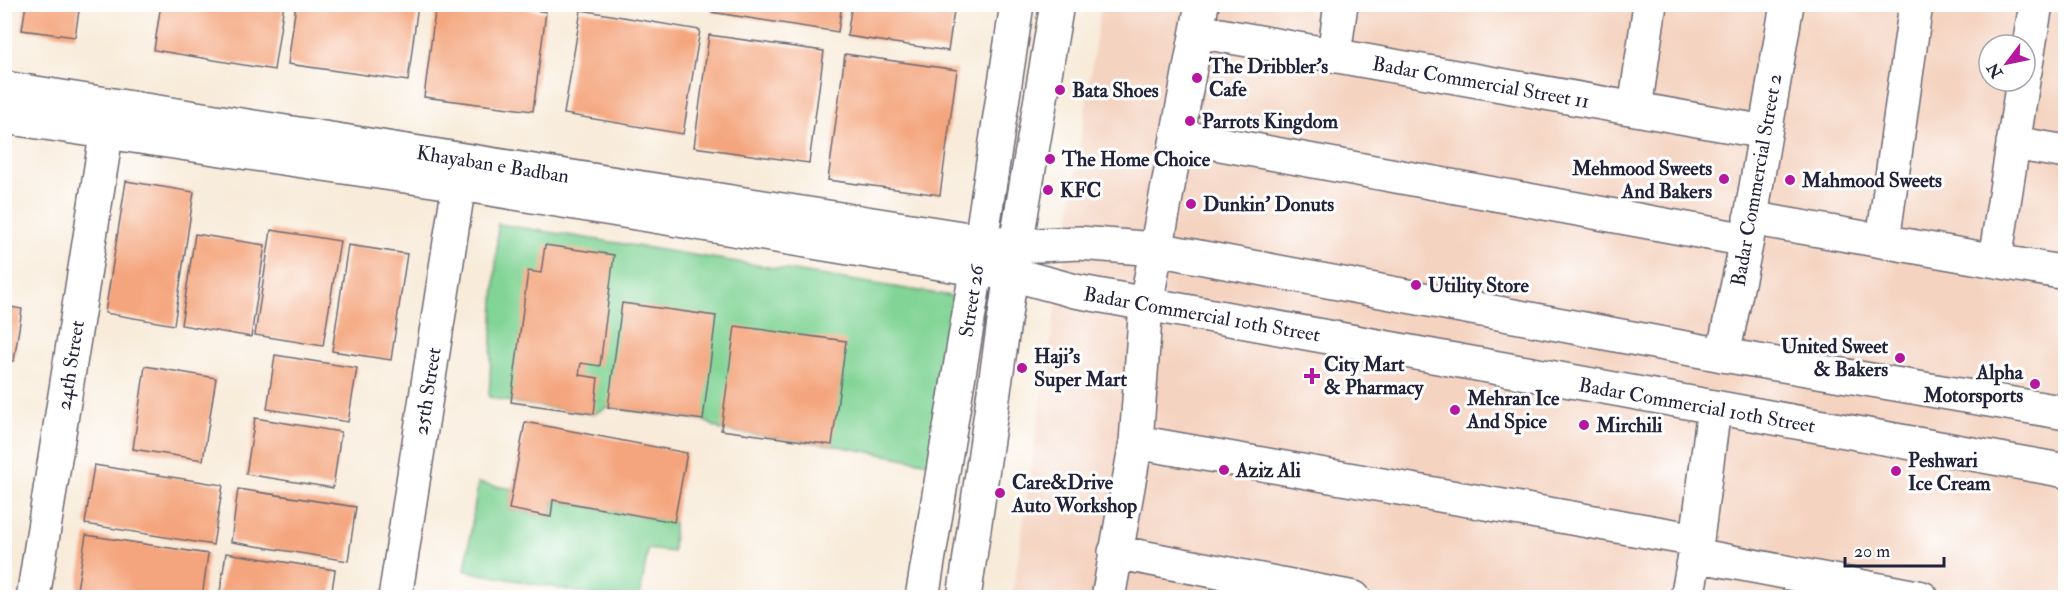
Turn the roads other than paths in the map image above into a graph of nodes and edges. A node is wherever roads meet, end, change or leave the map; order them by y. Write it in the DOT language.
graph roads {
  1 [pos="1017,4"];
  2 [pos="1057,4"];
  3 [pos="1341,4"];
  4 [pos="1650,4"];
  5 [pos="1787,4"];
  6 [pos="1916,4"];
  7 [pos="2036,4"];
  8 [pos="1200,18"];
  9 [pos="2031,33"];
  10 [pos="1334,55"];
  11 [pos="4,88"];
  12 [pos="2021,93"];
  13 [pos="1635,109"];
  14 [pos="4,117"];
  15 [pos="109,118"];
  16 [pos="1765,132"];
  17 [pos="1177,136"];
  18 [pos="2013,143"];
  19 [pos="2066,152"];
  20 [pos="461,172"];
  21 [pos="1749,229"];
  22 [pos="1883,241"];
  23 [pos="1156,249"];
  24 [pos="979,255"];
  25 [pos="1014,260"];
  26 [pos="1995,260"];
  27 [pos="2066,273"];
  28 [pos="1146,304"];
  29 [pos="1723,355"];
  30 [pos="1714,408"];
  31 [pos="2066,413"];
  32 [pos="1136,442"];
  33 [pos="2066,471"];
  34 [pos="1696,547"];
  35 [pos="1115,552"];
  36 [pos="1812,588"];
  37 [pos="33,597"];
  38 [pos="395,597"];
  39 [pos="922,597"];
  40 [pos="964,597"];
  41 [pos="1108,597"];
  42 [pos="1354,597"];
  43 [pos="1687,597"];
  44 [pos="1922,597"];
  1 -- 24 [label="street, Street 26"];
  2 -- 25 [label="street, Street 26"];
  3 -- 10 [label="street"];
  4 -- 13 [label="street"];
  5 -- 16 [label="street, Badar Commercial Street 2"];
  6 -- 22 [label="street"];
  7 -- 9 [label="street"];
  8 -- 10 [label="street, Badar Commercial Street 11"];
  8 -- 17 [label="street"];
  10 -- 13 [label="street, Badar Commercial Street 11"];
  11 -- 15 [label="street, Khayaban e Badban"];
  12 -- 18 [label="street"];
  13 -- 16 [label="street, Badar Commercial Street 11"];
  14 -- 15 [label="street, Khayaban e Badban"];
  15 -- 20 [label="street, Khayaban e Badban"];
  15 -- 37 [label="street, 24th Street"];
  16 -- 21 [label="street, Badar Commercial Street 2"];
  17 -- 21 [label="street"];
  17 -- 23 [label="street"];
  18 -- 19 [label="street"];
  18 -- 26 [label="street"];
  20 -- 24 [label="street, Khayaban e Badban"];
  20 -- 38 [label="street, 25th Street"];
  21 -- 22 [label="street"];
  21 -- 29 [label="street, Badar Commercial Street 2"];
  22 -- 26 [label="street"];
  23 -- 25 [label="street"];
  23 -- 28 [label="street"];
  23 -- 29 [label="street"];
  24 -- 25 [label="street, Khayaban e Badban"];
  24 -- 39 [label="street, Street 26"];
  25 -- 28 [label="street, Badar Commercial 10th Street"];
  25 -- 40 [label="street, Street 26"];
  26 -- 27 [label="street"];
  28 -- 30 [label="street, Badar Commercial 10th Street"];
  28 -- 32 [label="street"];
  29 -- 31 [label="street"];
  30 -- 33 [label="street, Badar Commercial 10th Street"];
  30 -- 34 [label="street"];
  32 -- 34 [label="street"];
  32 -- 35 [label="street"];
  34 -- 36 [label="street"];
  34 -- 43 [label="street"];
  35 -- 41 [label="street"];
  35 -- 42 [label="street"];
  36 -- 44 [label="street"];
}
